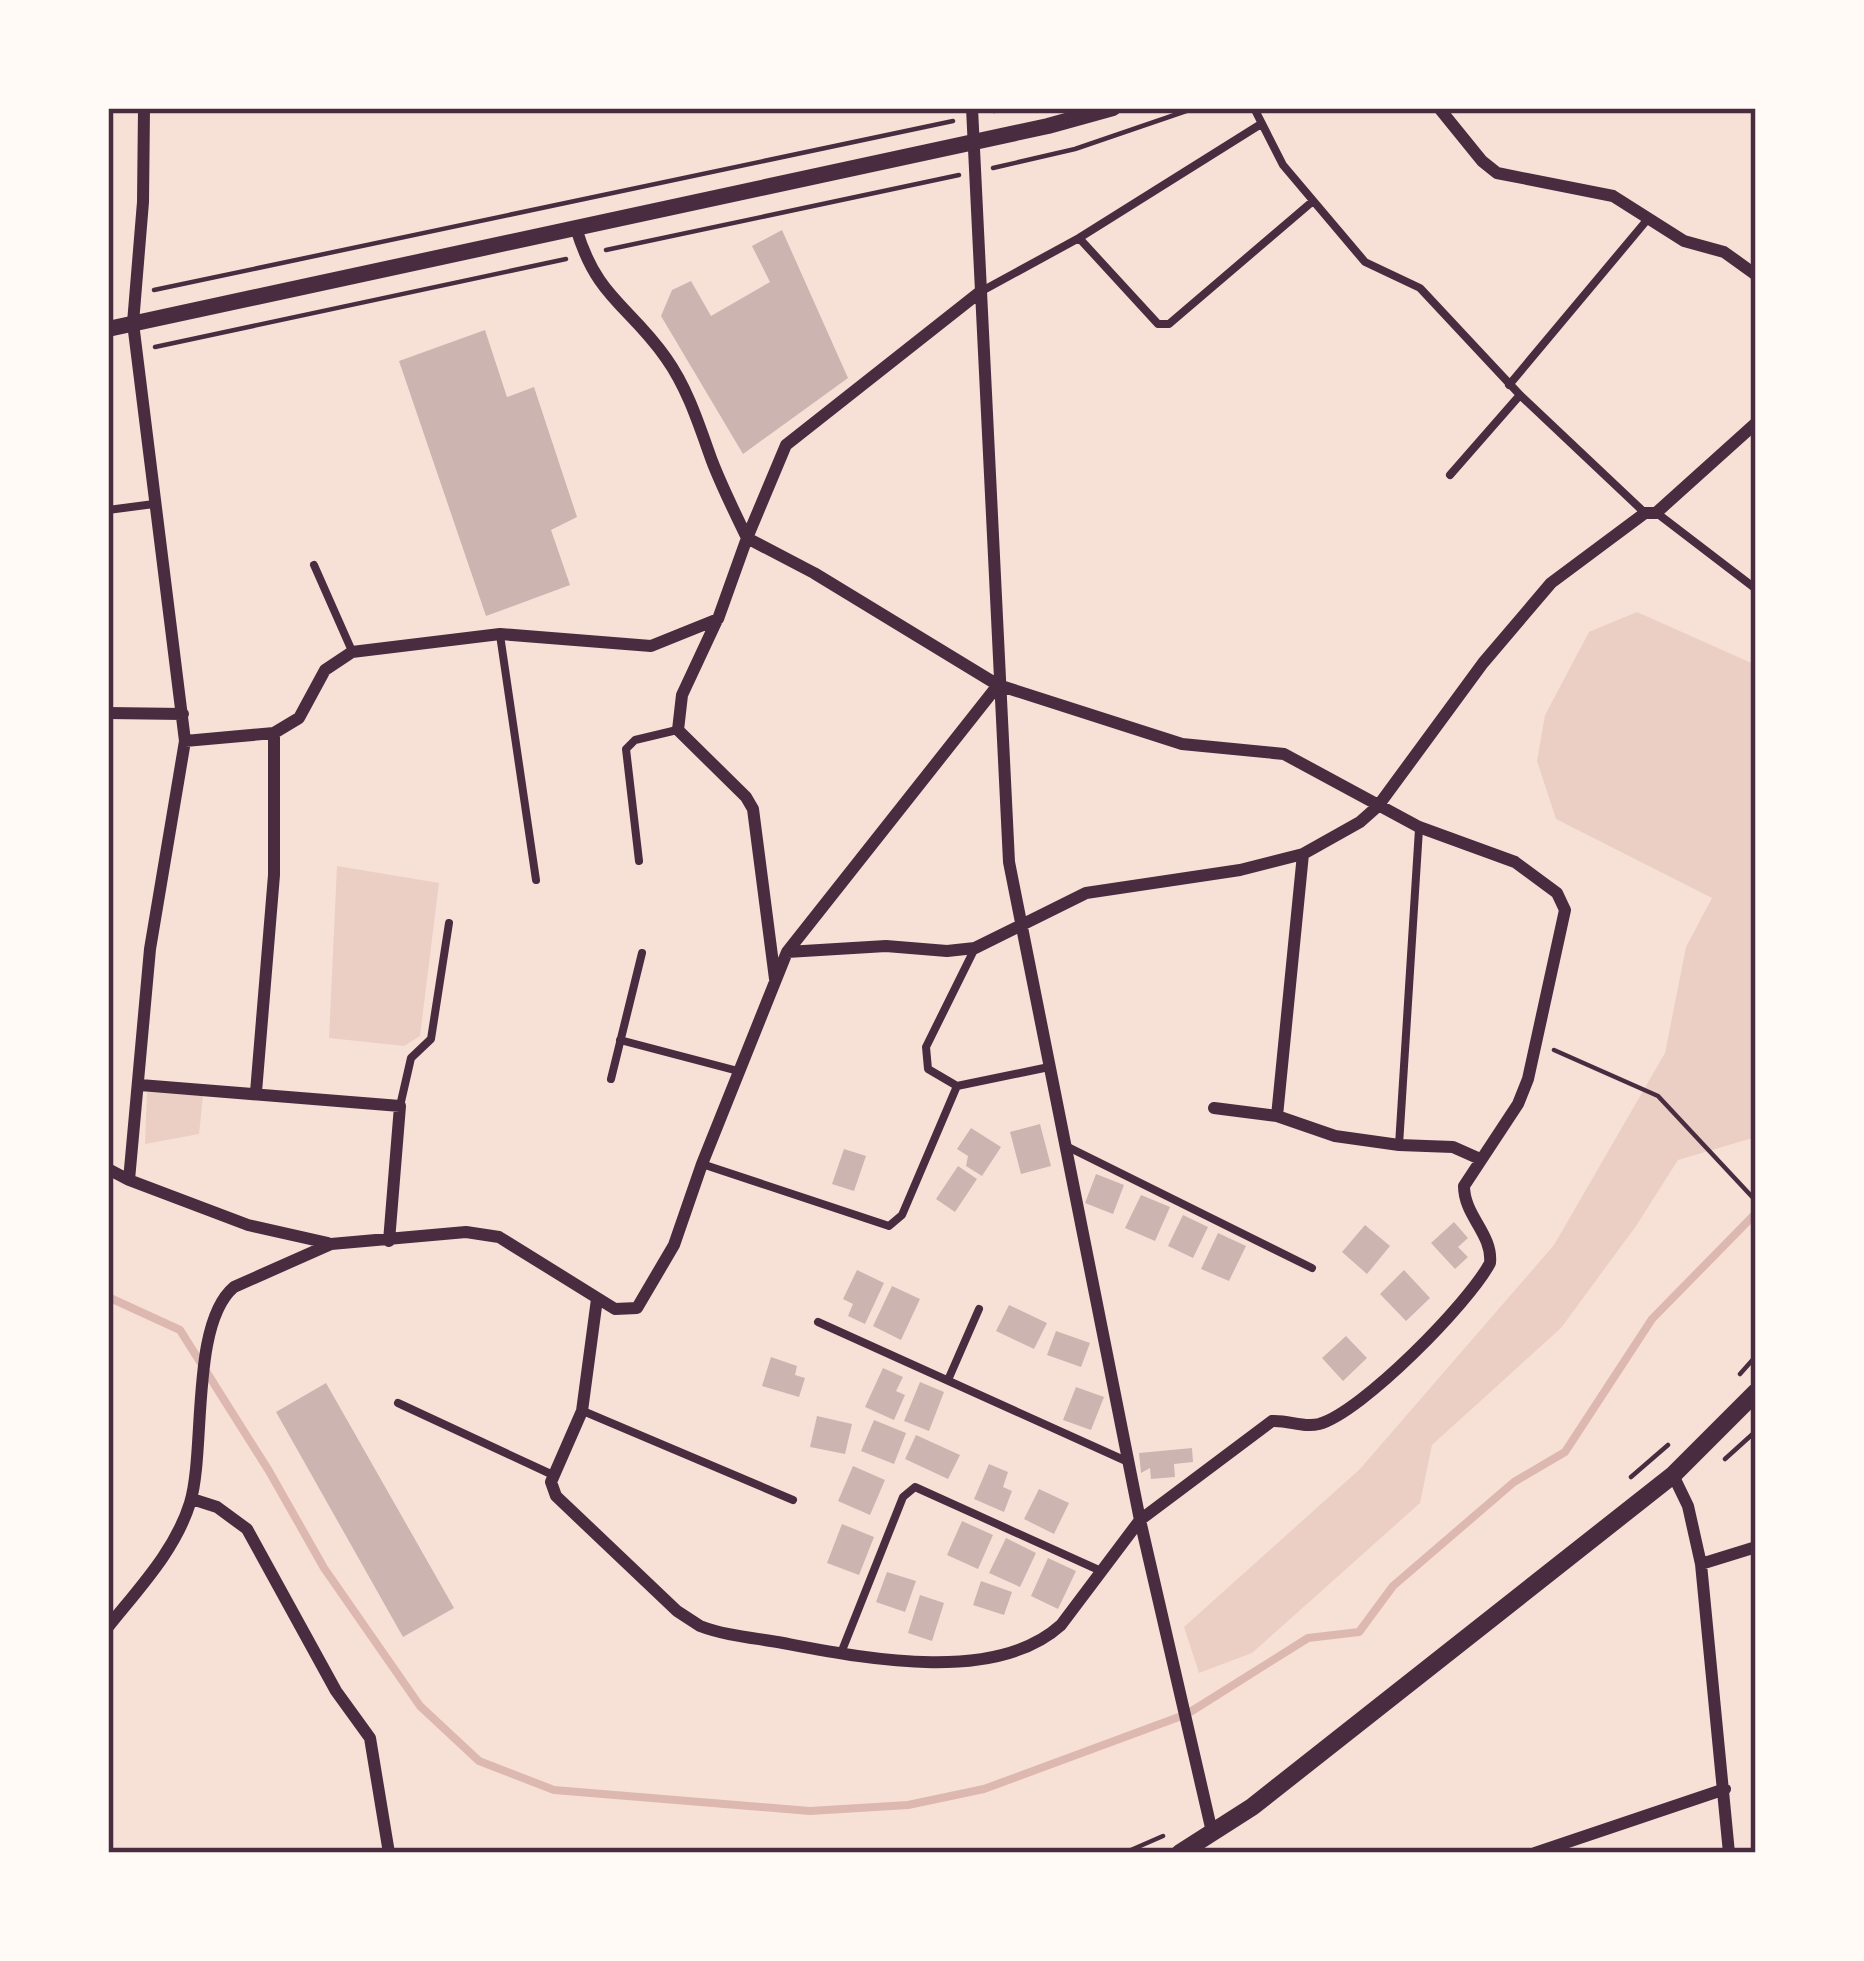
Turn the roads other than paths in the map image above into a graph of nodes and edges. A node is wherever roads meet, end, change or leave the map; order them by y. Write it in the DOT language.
graph roads {
  1 [pos="144,108"];
  2 [pos="1113,108"];
  3 [pos="1254,108"];
  4 [pos="1439,108"];
  5 [pos="972,112"];
  6 [pos="1262,124"];
  7 [pos="974,142"];
  8 [pos="1313,201"];
  9 [pos="1646,220"];
  10 [pos="576,228"];
  11 [pos="1079,238"];
  12 [pos="1756,275"];
  13 [pos="980,292"];
  14 [pos="133,323"];
  15 [pos="108,329"];
  16 [pos="1509,385"];
  17 [pos="1520,395"];
  18 [pos="1756,423"];
  19 [pos="1450,475"];
  20 [pos="154,504"];
  21 [pos="108,510"];
  22 [pos="1650,513"];
  23 [pos="746,538"];
  24 [pos="314,565"];
  25 [pos="1756,589"];
  26 [pos="718,619"];
  27 [pos="500,634"];
  28 [pos="352,652"];
  29 [pos="998,685"];
  30 [pos="108,713"];
  31 [pos="182,714"];
  32 [pos="678,730"];
  33 [pos="274,733"];
  34 [pos="185,740"];
  35 [pos="1378,806"];
  36 [pos="1420,827"];
  37 [pos="1303,854"];
  38 [pos="639,861"];
  39 [pos="536,880"];
  40 [pos="448,923"];
  41 [pos="1021,926"];
  42 [pos="975,948"];
  43 [pos="788,952"];
  44 [pos="642,953"];
  45 [pos="775,984"];
  46 [pos="620,1040"];
  47 [pos="1050,1067"];
  48 [pos="740,1072"];
  49 [pos="611,1078"];
  50 [pos="140,1084"];
  51 [pos="957,1086"];
  52 [pos="256,1092"];
  53 [pos="400,1106"];
  54 [pos="1214,1108"];
  55 [pos="1277,1116"];
  56 [pos="1399,1145"];
  57 [pos="1068,1147"];
  58 [pos="1480,1159"];
  59 [pos="702,1163"];
  60 [pos="108,1169"];
  61 [pos="129,1180"];
  62 [pos="389,1240"];
  63 [pos="331,1244"];
  64 [pos="1312,1268"];
  65 [pos="597,1299"];
  66 [pos="979,1309"];
  67 [pos="818,1322"];
  68 [pos="948,1380"];
  69 [pos="1756,1391"];
  70 [pos="398,1403"];
  71 [pos="582,1411"];
  72 [pos="1128,1461"];
  73 [pos="554,1475"];
  74 [pos="1672,1475"];
  75 [pos="192,1498"];
  76 [pos="793,1499"];
  77 [pos="1140,1520"];
  78 [pos="1756,1546"];
  79 [pos="1701,1564"];
  80 [pos="1101,1571"];
  81 [pos="108,1627"];
  82 [pos="841,1654"];
  83 [pos="1725,1790"];
  84 [pos="1212,1832"];
  85 [pos="389,1853"];
  86 [pos="1180,1853"];
  87 [pos="1535,1853"];
  88 [pos="1729,1853"];
  1 -- 14 [label="street"];
  2 -- 7 [label="street"];
  3 -- 6 [label="lane"];
  4 -- 9 [label="street"];
  5 -- 7 [label="street"];
  6 -- 8 [label="lane"];
  6 -- 11 [label="lane"];
  7 -- 10 [label="street"];
  7 -- 13 [label="street"];
  8 -- 11 [label="lane"];
  8 -- 16 [label="lane"];
  9 -- 12 [label="street"];
  9 -- 16 [label="lane"];
  10 -- 14 [label="street"];
  10 -- 23 [label="street"];
  11 -- 13 [label="lane"];
  13 -- 23 [label="street"];
  13 -- 29 [label="street"];
  14 -- 15 [label="street"];
  14 -- 20 [label="street"];
  16 -- 17 [label="lane"];
  17 -- 19 [label="lane"];
  17 -- 22 [label="lane"];
  18 -- 22 [label="street"];
  20 -- 21 [label="lane"];
  20 -- 31 [label="street"];
  22 -- 25 [label="lane"];
  22 -- 35 [label="street"];
  23 -- 26 [label="street"];
  23 -- 29 [label="street"];
  24 -- 28 [label="lane"];
  26 -- 27 [label="street"];
  26 -- 32 [label="street"];
  27 -- 28 [label="street"];
  27 -- 39 [label="lane"];
  28 -- 33 [label="street"];
  29 -- 35 [label="street"];
  29 -- 41 [label="street"];
  29 -- 43 [label="street"];
  30 -- 31 [label="street"];
  31 -- 34 [label="street"];
  32 -- 38 [label="lane"];
  32 -- 45 [label="street"];
  33 -- 34 [label="street"];
  33 -- 52 [label="street"];
  34 -- 50 [label="street"];
  35 -- 36 [label="street"];
  35 -- 37 [label="street"];
  36 -- 56 [label="lane"];
  36 -- 58 [label="street"];
  37 -- 41 [label="street"];
  37 -- 55 [label="street"];
  40 -- 53 [label="lane"];
  41 -- 42 [label="street"];
  41 -- 47 [label="street"];
  42 -- 43 [label="street"];
  42 -- 51 [label="lane"];
  43 -- 45 [label="street"];
  44 -- 46 [label="lane"];
  45 -- 48 [label="street"];
  46 -- 48 [label="lane"];
  46 -- 49 [label="lane"];
  47 -- 51 [label="lane"];
  47 -- 57 [label="street"];
  48 -- 59 [label="street"];
  50 -- 52 [label="street"];
  50 -- 61 [label="street"];
  51 -- 59 [label="lane"];
  52 -- 53 [label="street"];
  53 -- 62 [label="street"];
  54 -- 55 [label="street"];
  55 -- 56 [label="street"];
  56 -- 58 [label="street"];
  57 -- 64 [label="lane"];
  57 -- 72 [label="street"];
  58 -- 77 [label="street"];
  59 -- 65 [label="street"];
  60 -- 61 [label="street"];
  61 -- 63 [label="street"];
  62 -- 63 [label="street"];
  62 -- 65 [label="street"];
  63 -- 75 [label="street"];
  65 -- 71 [label="street"];
  66 -- 68 [label="lane"];
  67 -- 68 [label="lane"];
  68 -- 72 [label="lane"];
  69 -- 74 [label="main road"];
  70 -- 73 [label="lane"];
  71 -- 73 [label="street"];
  71 -- 76 [label="lane"];
  72 -- 77 [label="street"];
  73 -- 82 [label="street"];
  74 -- 79 [label="street"];
  74 -- 84 [label="main road"];
  75 -- 81 [label="street"];
  75 -- 85 [label="street"];
  77 -- 80 [label="street"];
  77 -- 84 [label="street"];
  78 -- 79 [label="street"];
  79 -- 83 [label="street"];
  80 -- 82 [label="street"];
  80 -- 82 [label="lane"];
  83 -- 87 [label="street"];
  83 -- 88 [label="street"];
  84 -- 86 [label="main road"];
}
